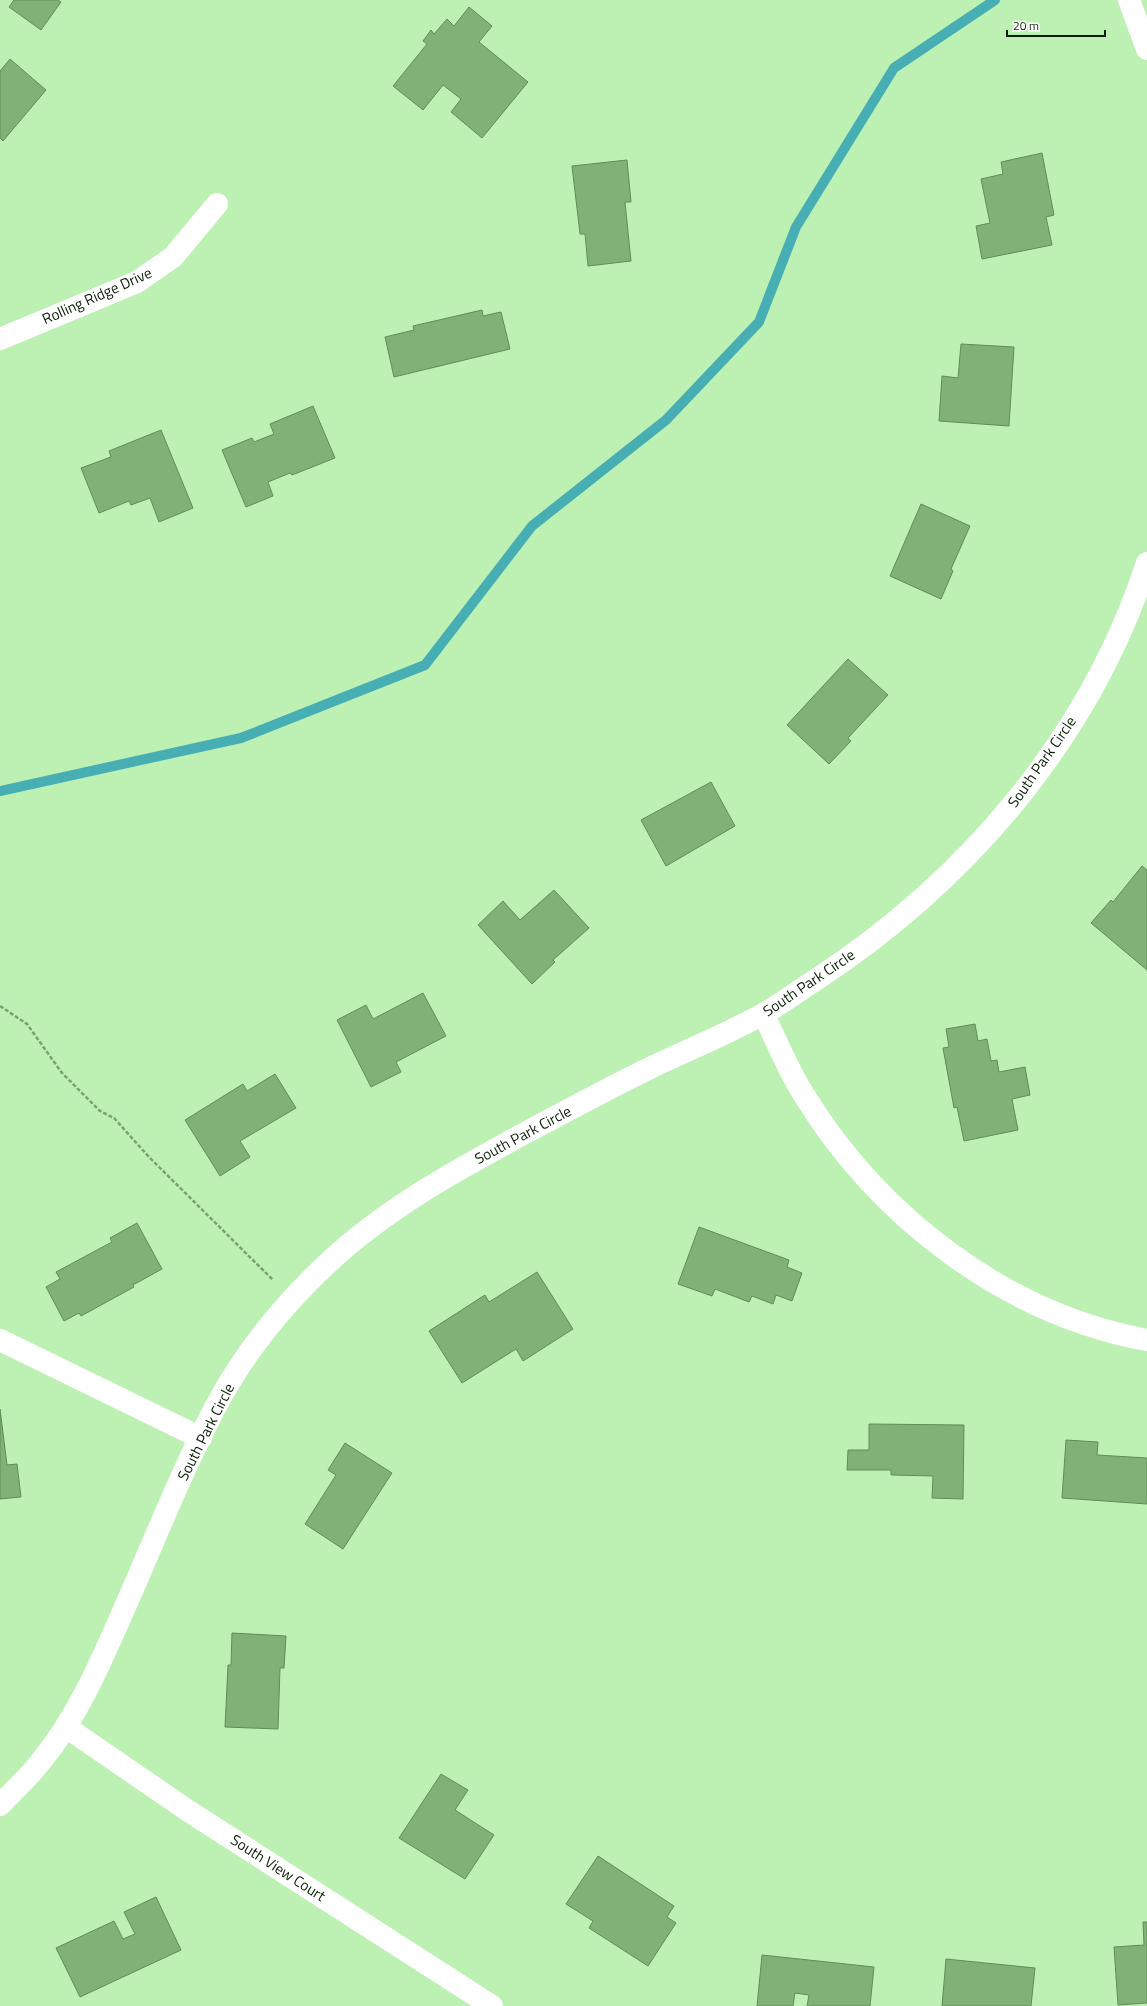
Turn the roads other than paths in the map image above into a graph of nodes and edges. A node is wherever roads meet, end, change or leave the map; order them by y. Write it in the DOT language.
graph roads {
  1 [pos="1129,0"];
  2 [pos="1147,49"];
  3 [pos="216,204"];
  4 [pos="0,339"];
  5 [pos="1147,564"];
  6 [pos="763,1014"];
  7 [pos="0,1340"];
  8 [pos="1147,1340"];
  9 [pos="201,1438"];
  10 [pos="66,1727"];
  11 [pos="0,1805"];
  12 [pos="492,2006"];
  1 -- 2 [label="street"];
  3 -- 4 [label="street, Rolling Ridge Drive"];
  5 -- 6 [label="street, South Park Circle"];
  6 -- 8 [label="street"];
  6 -- 9 [label="street, South Park Circle"];
  7 -- 9 [label="street"];
  9 -- 10 [label="street, South Park Circle"];
  10 -- 11 [label="street, South Park Circle"];
  10 -- 12 [label="street, South View Court"];
}
